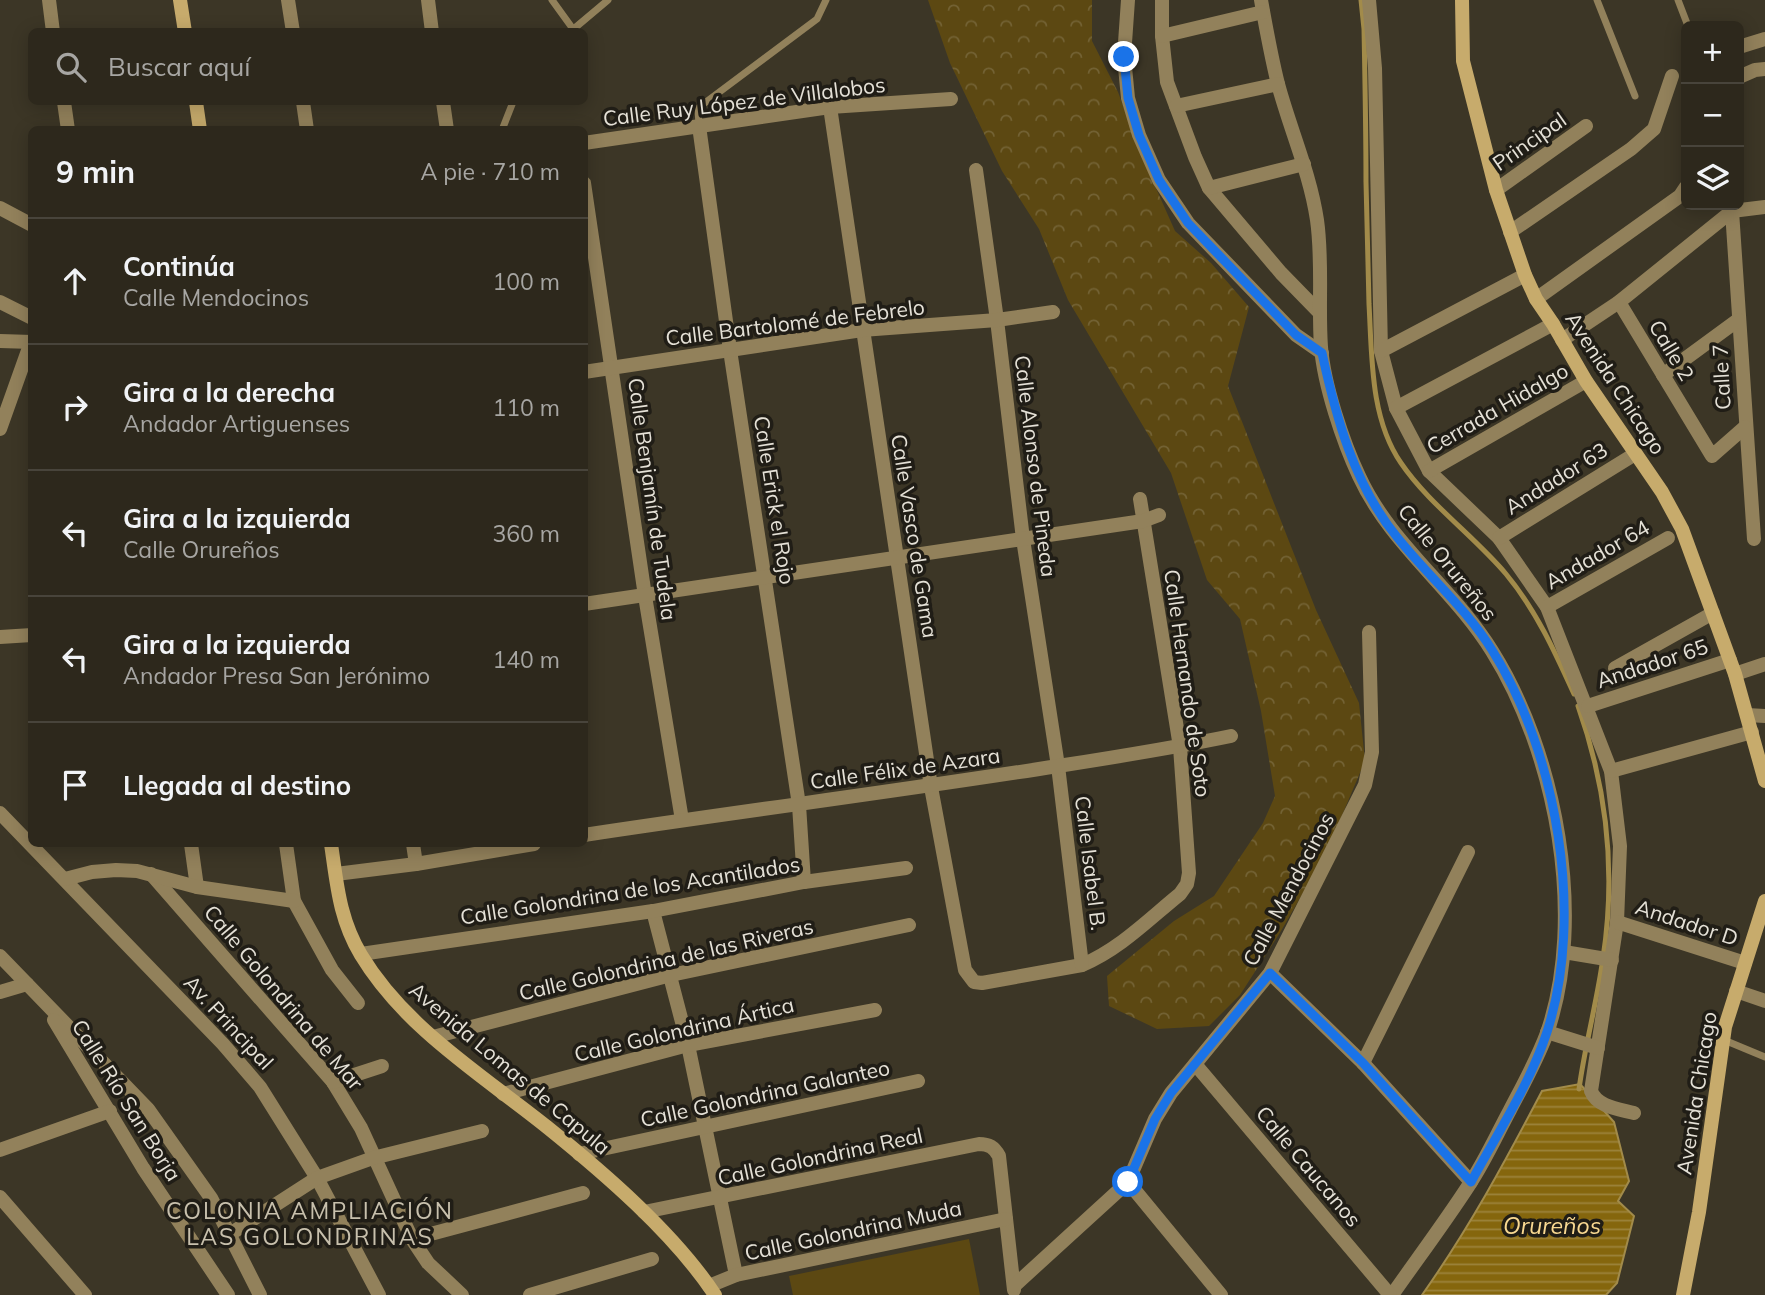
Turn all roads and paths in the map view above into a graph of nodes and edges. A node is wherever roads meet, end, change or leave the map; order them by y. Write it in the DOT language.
graph roads {
  1 [pos="49,0"];
  2 [pos="180,0"];
  3 [pos="288,0"];
  4 [pos="428,0"];
  5 [pos="552,0"];
  6 [pos="608,0"];
  7 [pos="826,0"];
  8 [pos="1128,0"];
  9 [pos="1162,0"];
  10 [pos="1369,0"];
  11 [pos="1462,0"];
  12 [pos="1598,0"];
  13 [pos="1678,0"];
  14 [pos="1262,6"];
  15 [pos="1686,21"];
  16 [pos="52,28"];
  17 [pos="184,28"];
  18 [pos="292,28"];
  19 [pos="432,28"];
  20 [pos="571,28"];
  21 [pos="574,28"];
  22 [pos="1162,36"];
  23 [pos="1765,39"];
  24 [pos="1744,45"];
  25 [pos="1765,69"];
  26 [pos="1744,75"];
  27 [pos="1672,76"];
  28 [pos="1278,84"];
  29 [pos="1635,96"];
  30 [pos="951,99"];
  31 [pos="64,105"];
  32 [pos="196,105"];
  33 [pos="303,105"];
  34 [pos="443,105"];
  35 [pos="512,105"];
  36 [pos="1176,106"];
  37 [pos="830,107"];
  38 [pos="67,126"];
  39 [pos="199,126"];
  40 [pos="306,126"];
  41 [pos="446,126"];
  42 [pos="504,126"];
  43 [pos="699,126"];
  44 [pos="1587,126"];
  45 [pos="588,142"];
  46 [pos="1304,164"];
  47 [pos="976,170"];
  48 [pos="1209,188"];
  49 [pos="1496,190"];
  50 [pos="1681,194"];
  51 [pos="1765,207"];
  52 [pos="0,208"];
  53 [pos="588,209"];
  54 [pos="1732,211"];
  55 [pos="28,223"];
  56 [pos="1510,232"];
  57 [pos="1525,275"];
  58 [pos="1536,299"];
  59 [pos="0,302"];
  60 [pos="1619,302"];
  61 [pos="1053,312"];
  62 [pos="1319,312"];
  63 [pos="28,316"];
  64 [pos="997,320"];
  65 [pos="1738,320"];
  66 [pos="1553,324"];
  67 [pos="863,330"];
  68 [pos="1562,340"];
  69 [pos="0,341"];
  70 [pos="28,342"];
  71 [pos="28,350"];
  72 [pos="730,350"];
  73 [pos="1381,351"];
  74 [pos="1322,353"];
  75 [pos="612,368"];
  76 [pos="588,371"];
  77 [pos="1663,376"];
  78 [pos="1586,381"];
  79 [pos="1396,408"];
  80 [pos="1745,427"];
  81 [pos="0,429"];
  82 [pos="1635,454"];
  83 [pos="1429,471"];
  84 [pos="1140,499"];
  85 [pos="1159,515"];
  86 [pos="1143,521"];
  87 [pos="1499,538"];
  88 [pos="1668,538"];
  89 [pos="1023,539"];
  90 [pos="1754,539"];
  91 [pos="896,557"];
  92 [pos="766,577"];
  93 [pos="645,596"];
  94 [pos="588,603"];
  95 [pos="1548,607"];
  96 [pos="1713,613"];
  97 [pos="1369,632"];
  98 [pos="28,635"];
  99 [pos="0,637"];
  100 [pos="1730,660"];
  101 [pos="1765,664"];
  102 [pos="1615,668"];
  103 [pos="1735,674"];
  104 [pos="1588,706"];
  105 [pos="1747,715"];
  106 [pos="1765,716"];
  107 [pos="1752,732"];
  108 [pos="1231,736"];
  109 [pos="1180,747"];
  110 [pos="1058,766"];
  111 [pos="1611,771"];
  112 [pos="1765,781"];
  113 [pos="931,787"];
  114 [pos="799,805"];
  115 [pos="0,813"];
  116 [pos="682,820"];
  117 [pos="588,834"];
  118 [pos="28,841"];
  119 [pos="33,847"];
  120 [pos="191,847"];
  121 [pos="286,847"];
  122 [pos="332,847"];
  123 [pos="413,847"];
  124 [pos="516,847"];
  125 [pos="1468,852"];
  126 [pos="416,864"];
  127 [pos="906,867"];
  128 [pos="151,874"];
  129 [pos="336,874"];
  130 [pos="65,879"];
  131 [pos="804,882"];
  132 [pos="197,887"];
  133 [pos="294,901"];
  134 [pos="1765,901"];
  135 [pos="653,911"];
  136 [pos="1617,922"];
  137 [pos="909,925"];
  138 [pos="1565,952"];
  139 [pos="360,954"];
  140 [pos="0,956"];
  141 [pos="1611,960"];
  142 [pos="1745,963"];
  143 [pos="1082,964"];
  144 [pos="1270,973"];
  145 [pos="671,975"];
  146 [pos="27,984"];
  147 [pos="1736,991"];
  148 [pos="0,992"];
  149 [pos="38,995"];
  150 [pos="1765,1001"];
  151 [pos="358,1003"];
  152 [pos="875,1010"];
  153 [pos="1548,1032"];
  154 [pos="433,1037"];
  155 [pos="1723,1040"];
  156 [pos="688,1045"];
  157 [pos="1597,1048"];
  158 [pos="1765,1057"];
  159 [pos="1363,1063"];
  160 [pos="1195,1064"];
  161 [pos="382,1066"];
  162 [pos="918,1081"];
  163 [pos="333,1082"];
  164 [pos="503,1094"];
  165 [pos="110,1111"];
  166 [pos="1633,1113"];
  167 [pos="705,1127"];
  168 [pos="482,1131"];
  169 [pos="0,1150"];
  170 [pos="579,1154"];
  171 [pos="373,1158"];
  172 [pos="317,1178"];
  173 [pos="1128,1182"];
  174 [pos="1471,1182"];
  175 [pos="583,1193"];
  176 [pos="0,1196"];
  177 [pos="719,1199"];
  178 [pos="644,1212"];
  179 [pos="1006,1219"];
  180 [pos="230,1234"];
  181 [pos="412,1239"];
  182 [pos="652,1259"];
  183 [pos="736,1275"];
  184 [pos="712,1290"];
  185 [pos="1014,1291"];
  186 [pos="1214,1292"];
  187 [pos="85,1295"];
  188 [pos="228,1295"];
  189 [pos="261,1295"];
  190 [pos="379,1295"];
  191 [pos="463,1295"];
  192 [pos="530,1295"];
  193 [pos="1391,1295"];
  194 [pos="1683,1295"];
  1 -- 16 [label="street"];
  2 -- 17 [label="street"];
  3 -- 18 [label="street"];
  4 -- 19 [label="street"];
  5 -- 20 [label="lane"];
  6 -- 21 [label="lane"];
  7 -- 43 [label="lane"];
  8 -- 74 [label="street"];
  9 -- 22 [label="street"];
  10 -- 73 [label="street"];
  11 -- 49 [label="street, Avenida Chicago"];
  12 -- 29 [label="lane"];
  13 -- 15 [label="lane"];
  14 -- 22 [label="street"];
  14 -- 28 [label="street, Calle Orureños"];
  22 -- 36 [label="street"];
  23 -- 24 [label="street"];
  25 -- 26 [label="street"];
  27 -- 56 [label="street"];
  28 -- 36 [label="street"];
  28 -- 46 [label="street, Calle Orureños"];
  30 -- 37 [label="street, Calle Ruy López de Villalobos"];
  31 -- 38 [label="street"];
  32 -- 39 [label="street"];
  33 -- 40 [label="street"];
  34 -- 41 [label="street"];
  35 -- 42 [label="lane"];
  36 -- 48 [label="street"];
  37 -- 43 [label="street, Calle Ruy López de Villalobos"];
  37 -- 67 [label="street, Calle Vasco de Gama"];
  43 -- 45 [label="street, Calle Ruy López de Villalobos"];
  43 -- 72 [label="street, Calle Erick el Rojo"];
  44 -- 49 [label="street, Principal"];
  46 -- 48 [label="street"];
  46 -- 62 [label="street, Calle Orureños"];
  47 -- 64 [label="street, Calle Alonso de Pineda"];
  48 -- 62 [label="street"];
  49 -- 56 [label="street, Avenida Chicago"];
  50 -- 58 [label="street"];
  51 -- 54 [label="street"];
  52 -- 55 [label="street"];
  53 -- 75 [label="street, Calle Benjamín de Tudela"];
  54 -- 60 [label="street"];
  54 -- 65 [label="street, Calle 7"];
  56 -- 57 [label="street, Avenida Chicago"];
  57 -- 58 [label="street, Avenida Chicago"];
  57 -- 73 [label="street"];
  58 -- 66 [label="street, Avenida Chicago"];
  59 -- 63 [label="street"];
  60 -- 68 [label="street"];
  60 -- 77 [label="street, Calle 2"];
  61 -- 64 [label="street, Calle Bartolomé de Febrelo"];
  62 -- 74 [label="street, Calle Orureños"];
  64 -- 67 [label="street, Calle Bartolomé de Febrelo"];
  64 -- 89 [label="street, Calle Alonso de Pineda"];
  65 -- 77 [label="street"];
  65 -- 80 [label="street, Calle 7"];
  66 -- 68 [label="street, Avenida Chicago"];
  66 -- 79 [label="street"];
  67 -- 72 [label="street, Calle Bartolomé de Febrelo"];
  67 -- 91 [label="street, Calle Vasco de Gama"];
  68 -- 78 [label="street, Avenida Chicago"];
  69 -- 70 [label="street"];
  71 -- 81 [label="street"];
  72 -- 75 [label="street, Calle Bartolomé de Febrelo"];
  72 -- 92 [label="street, Calle Erick el Rojo"];
  73 -- 79 [label="street"];
  74 -- 138 [label="street, Calle Orureños"];
  75 -- 76 [label="street, Calle Bartolomé de Febrelo"];
  75 -- 93 [label="street, Calle Benjamín de Tudela"];
  77 -- 80 [label="street, Calle 2"];
  78 -- 82 [label="street, Avenida Chicago"];
  78 -- 83 [label="street, Cerrada Hidalgo"];
  79 -- 83 [label="street"];
  80 -- 90 [label="street, Calle 7"];
  82 -- 87 [label="street, Andador 63"];
  82 -- 96 [label="street, Avenida Chicago"];
  83 -- 87 [label="street"];
  84 -- 86 [label="street, Calle Hernando de Soto"];
  85 -- 86 [label="street"];
  86 -- 89 [label="street"];
  86 -- 109 [label="street, Calle Hernando de Soto"];
  87 -- 95 [label="street"];
  88 -- 95 [label="street, Andador 64"];
  89 -- 91 [label="street"];
  89 -- 110 [label="street, Calle Alonso de Pineda"];
  91 -- 92 [label="street"];
  91 -- 113 [label="street, Calle Vasco de Gama"];
  92 -- 93 [label="street"];
  92 -- 114 [label="street, Calle Erick el Rojo"];
  93 -- 94 [label="street"];
  93 -- 116 [label="street, Calle Benjamín de Tudela"];
  95 -- 104 [label="street"];
  96 -- 100 [label="street, Avenida Chicago"];
  96 -- 102 [label="street"];
  97 -- 144 [label="street, Calle Mendocinos"];
  98 -- 99 [label="street"];
  100 -- 103 [label="street, Avenida Chicago"];
  100 -- 104 [label="street, Andador 65"];
  101 -- 103 [label="street"];
  103 -- 105 [label="street, Avenida Chicago"];
  104 -- 111 [label="street"];
  105 -- 106 [label="street"];
  105 -- 107 [label="street, Avenida Chicago"];
  107 -- 111 [label="street"];
  107 -- 112 [label="street, Avenida Chicago"];
  108 -- 109 [label="street, Calle Félix de Azara"];
  109 -- 110 [label="street, Calle Félix de Azara"];
  109 -- 143 [label="street, Calle Hernando de Soto"];
  110 -- 113 [label="street, Calle Félix de Azara"];
  110 -- 143 [label="street, Calle Isabel B."];
  111 -- 136 [label="street"];
  113 -- 114 [label="street, Calle Félix de Azara"];
  113 -- 143 [label="street, Calle Vasco de Gama"];
  114 -- 116 [label="street, Calle Félix de Azara"];
  114 -- 131 [label="street, Calle Erick el Rojo"];
  115 -- 118 [label="street, Av. Principal"];
  116 -- 117 [label="street, Calle Félix de Azara"];
  119 -- 130 [label="street, Av. Principal"];
  120 -- 132 [label="street"];
  121 -- 133 [label="street"];
  122 -- 129 [label="street, Avenida Lomas de Capula"];
  123 -- 126 [label="street"];
  124 -- 126 [label="street"];
  125 -- 159 [label="street"];
  126 -- 129 [label="street"];
  127 -- 131 [label="street, Calle Golondrina de los Acantilados"];
  128 -- 130 [label="street"];
  128 -- 132 [label="street"];
  128 -- 163 [label="street, Calle Golondrina de Mar"];
  129 -- 139 [label="street, Avenida Lomas de Capula"];
  130 -- 172 [label="street, Av. Principal"];
  131 -- 135 [label="street, Calle Golondrina de los Acantilados"];
  132 -- 133 [label="street"];
  133 -- 151 [label="street"];
  134 -- 142 [label="street, Avenida Chicago"];
  135 -- 139 [label="street, Calle Golondrina de los Acantilados"];
  135 -- 145 [label="street"];
  136 -- 141 [label="street"];
  136 -- 142 [label="street, Andador D"];
  137 -- 145 [label="street, Calle Golondrina de las Riveras"];
  138 -- 141 [label="street"];
  138 -- 153 [label="street, Calle Orureños"];
  139 -- 154 [label="street, Avenida Lomas de Capula"];
  140 -- 146 [label="street, Calle Río San Borja"];
  141 -- 157 [label="street"];
  142 -- 147 [label="street, Avenida Chicago"];
  144 -- 159 [label="street"];
  144 -- 160 [label="street, Calle Mendocinos"];
  145 -- 154 [label="street, Calle Golondrina de las Riveras"];
  145 -- 156 [label="street"];
  146 -- 148 [label="street"];
  146 -- 149 [label="street, Calle Río San Borja"];
  147 -- 150 [label="street"];
  147 -- 155 [label="street, Avenida Chicago"];
  149 -- 165 [label="street, Calle Río San Borja"];
  149 -- 180 [label="street, Calle Río San Borja"];
  152 -- 156 [label="street, Calle Golondrina Ártica"];
  153 -- 157 [label="street"];
  153 -- 174 [label="street, Calle Orureños"];
  154 -- 164 [label="street, Avenida Lomas de Capula"];
  155 -- 158 [label="lane"];
  155 -- 194 [label="street, Avenida Chicago"];
  156 -- 164 [label="street, Calle Golondrina Ártica"];
  156 -- 167 [label="street"];
  157 -- 166 [label="street"];
  159 -- 174 [label="street"];
  160 -- 173 [label="street, Calle Mendocinos"];
  160 -- 193 [label="street, Calle Caucanos"];
  161 -- 163 [label="street"];
  162 -- 167 [label="street, Calle Golondrina Galanteo"];
  163 -- 171 [label="street, Calle Golondrina de Mar"];
  164 -- 170 [label="street, Avenida Lomas de Capula"];
  165 -- 169 [label="street"];
  165 -- 188 [label="street, Calle Río San Borja"];
  167 -- 170 [label="street, Calle Golondrina Galanteo"];
  167 -- 177 [label="street"];
  168 -- 171 [label="street"];
  170 -- 178 [label="street, Avenida Lomas de Capula"];
  171 -- 172 [label="street"];
  171 -- 181 [label="street, Calle Golondrina de Mar"];
  172 -- 180 [label="street"];
  172 -- 190 [label="street, Av. Principal"];
  173 -- 185 [label="street, Calle Mendocinos"];
  173 -- 186 [label="street"];
  174 -- 193 [label="street, Calle Orureños"];
  175 -- 181 [label="street"];
  176 -- 187 [label="street"];
  177 -- 178 [label="street, Calle Golondrina Real"];
  177 -- 179 [label="street, Calle Golondrina Real"];
  177 -- 183 [label="street"];
  178 -- 184 [label="street, Avenida Lomas de Capula"];
  179 -- 183 [label="street, Calle Golondrina Muda"];
  179 -- 185 [label="street"];
  180 -- 189 [label="street, Calle Río San Borja"];
  181 -- 191 [label="street, Calle Golondrina de Mar"];
  182 -- 192 [label="street"];
  183 -- 184 [label="street, Calle Golondrina Muda"];
}
